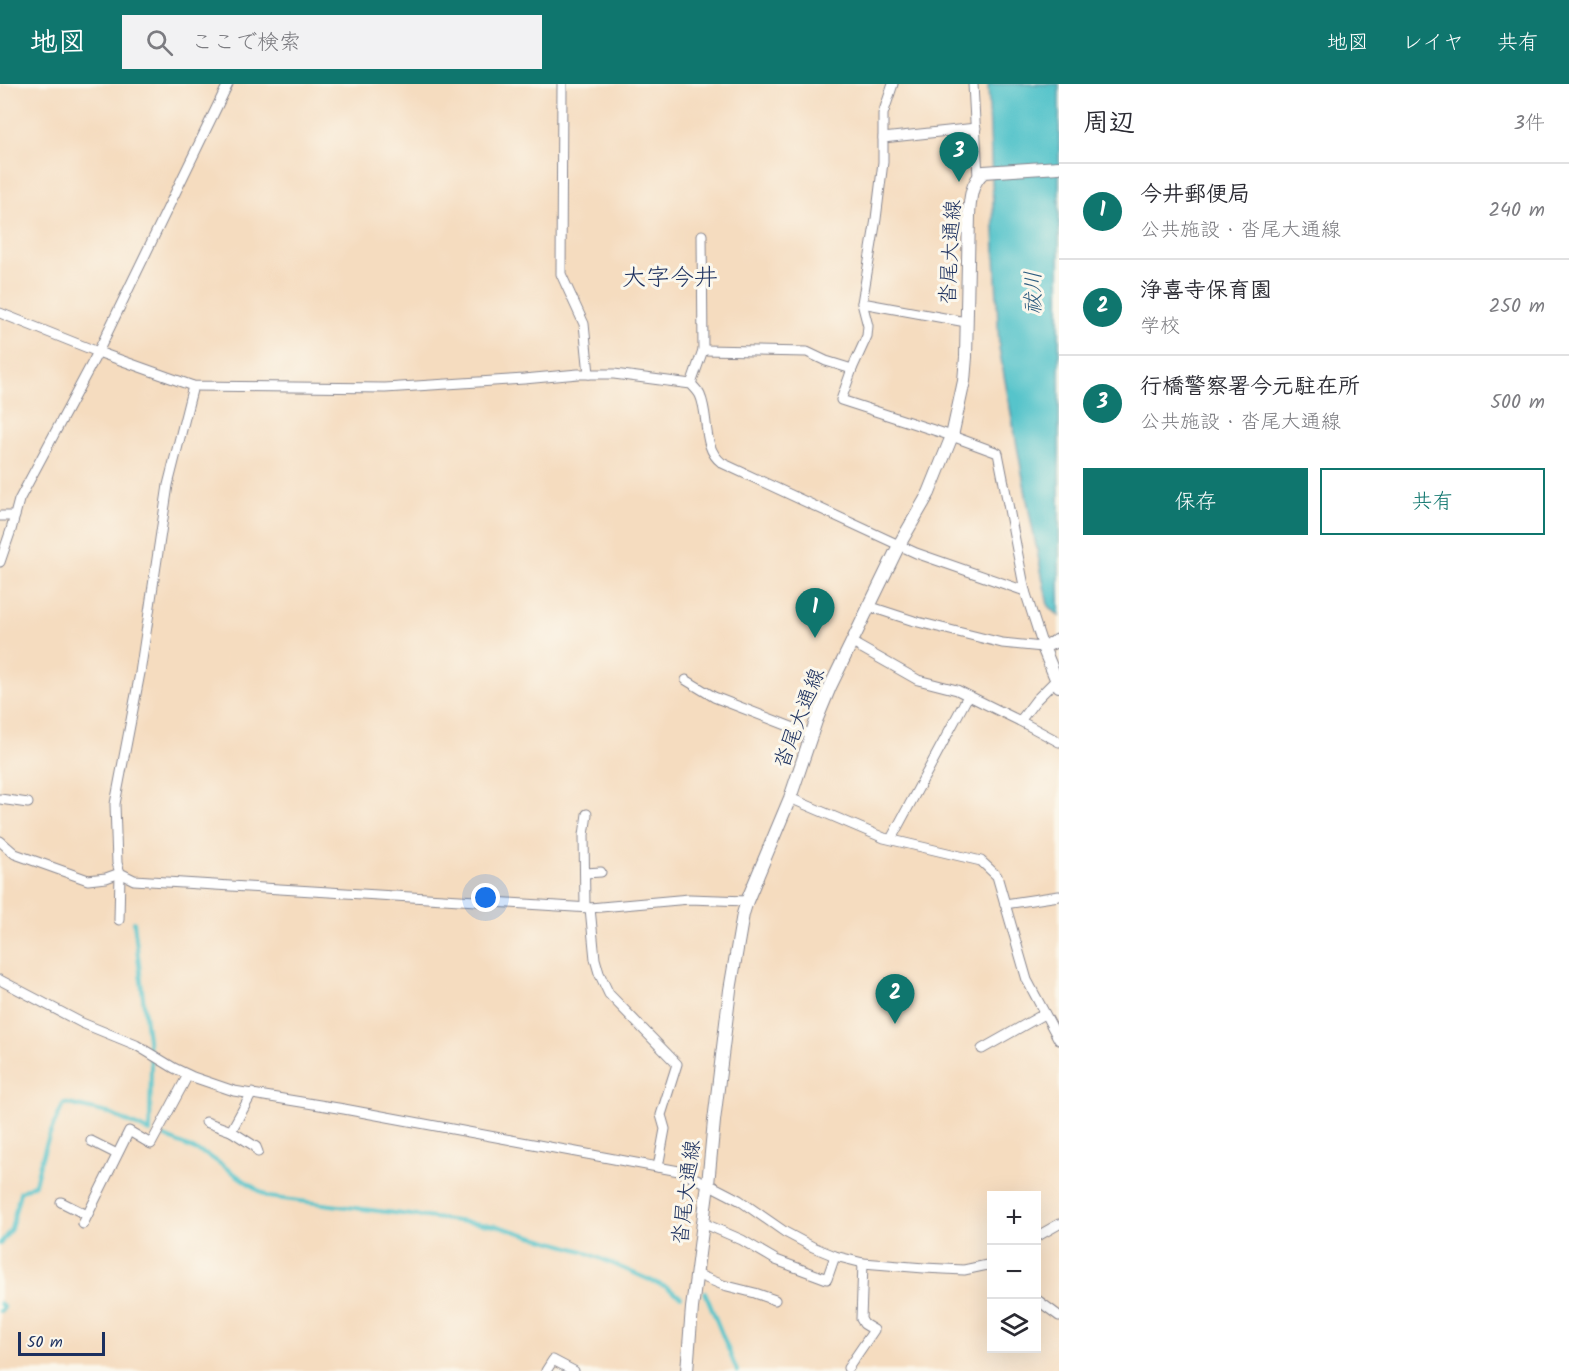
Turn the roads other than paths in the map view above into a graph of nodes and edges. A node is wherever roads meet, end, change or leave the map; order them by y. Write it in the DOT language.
graph roads {
  1 [pos="228,84"];
  2 [pos="562,84"];
  3 [pos="893,84"];
  4 [pos="973,84"];
  5 [pos="976,128"];
  6 [pos="883,138"];
  7 [pos="1059,167"];
  8 [pos="981,174"];
  9 [pos="702,234"];
  10 [pos="861,303"];
  11 [pos="0,313"];
  12 [pos="966,322"];
  13 [pos="703,350"];
  14 [pos="98,352"];
  15 [pos="852,369"];
  16 [pos="589,374"];
  17 [pos="692,384"];
  18 [pos="193,386"];
  19 [pos="952,436"];
  20 [pos="0,516"];
  21 [pos="15,516"];
  22 [pos="899,545"];
  23 [pos="0,562"];
  24 [pos="1025,591"];
  25 [pos="868,606"];
  26 [pos="851,642"];
  27 [pos="1050,644"];
  28 [pos="686,680"];
  29 [pos="1057,683"];
  30 [pos="968,696"];
  31 [pos="1020,720"];
  32 [pos="812,735"];
  33 [pos="1059,742"];
  34 [pos="790,798"];
  35 [pos="0,799"];
  36 [pos="28,803"];
  37 [pos="586,814"];
  38 [pos="891,839"];
  39 [pos="0,842"];
  40 [pos="601,872"];
  41 [pos="120,873"];
  42 [pos="585,873"];
  43 [pos="1059,896"];
  44 [pos="747,901"];
  45 [pos="1005,904"];
  46 [pos="587,908"];
  47 [pos="119,920"];
  48 [pos="0,980"];
  49 [pos="1044,1014"];
  50 [pos="1059,1040"];
  51 [pos="982,1049"];
  52 [pos="188,1075"];
  53 [pos="252,1094"];
  54 [pos="206,1122"];
  55 [pos="231,1131"];
  56 [pos="91,1141"];
  57 [pos="258,1152"];
  58 [pos="117,1154"];
  59 [pos="658,1167"];
  60 [pos="708,1184"];
  61 [pos="61,1202"];
  62 [pos="87,1215"];
  63 [pos="703,1223"];
  64 [pos="82,1224"];
  65 [pos="1059,1224"];
  66 [pos="1041,1234"];
  67 [pos="836,1257"];
  68 [pos="863,1263"];
  69 [pos="987,1265"];
  70 [pos="696,1274"];
  71 [pos="775,1300"];
  72 [pos="1041,1303"];
  73 [pos="1059,1316"];
  74 [pos="848,1368"];
  75 [pos="546,1371"];
  76 [pos="574,1371"];
  77 [pos="687,1371"];
  1 -- 14 [label="street"];
  2 -- 16 [label="street"];
  3 -- 6 [label="street"];
  4 -- 5 [label="street"];
  5 -- 6 [label="street"];
  5 -- 8 [label="street"];
  6 -- 10 [label="street"];
  7 -- 8 [label="main road"];
  8 -- 12 [label="main road, 沓尾大通線"];
  9 -- 13 [label="street"];
  10 -- 12 [label="street"];
  10 -- 15 [label="street"];
  11 -- 14 [label="street"];
  12 -- 19 [label="main road, 沓尾大通線"];
  13 -- 15 [label="street"];
  13 -- 17 [label="street"];
  14 -- 18 [label="street"];
  14 -- 21 [label="street"];
  15 -- 19 [label="street"];
  16 -- 17 [label="street"];
  16 -- 18 [label="street"];
  17 -- 22 [label="street"];
  18 -- 41 [label="street"];
  19 -- 22 [label="main road, 沓尾大通線"];
  19 -- 24 [label="street"];
  20 -- 21 [label="street"];
  21 -- 23 [label="street"];
  22 -- 24 [label="street"];
  22 -- 25 [label="main road, 沓尾大通線"];
  24 -- 27 [label="street"];
  25 -- 26 [label="main road, 沓尾大通線"];
  25 -- 27 [label="street"];
  26 -- 30 [label="street"];
  26 -- 32 [label="main road, 沓尾大通線"];
  27 -- 29 [label="main road"];
  28 -- 32 [label="street"];
  29 -- 31 [label="street"];
  30 -- 31 [label="street"];
  30 -- 38 [label="street"];
  31 -- 33 [label="street"];
  32 -- 34 [label="main road, 沓尾大通線"];
  34 -- 38 [label="street"];
  34 -- 44 [label="main road, 沓尾大通線"];
  35 -- 36 [label="street"];
  37 -- 42 [label="street"];
  38 -- 45 [label="street"];
  39 -- 41 [label="street"];
  40 -- 42 [label="street"];
  41 -- 46 [label="street"];
  41 -- 47 [label="street"];
  42 -- 46 [label="street"];
  43 -- 45 [label="street"];
  44 -- 46 [label="street"];
  44 -- 60 [label="main road, 沓尾大通線"];
  45 -- 49 [label="street"];
  46 -- 59 [label="street"];
  48 -- 52 [label="street"];
  49 -- 50 [label="street"];
  49 -- 51 [label="street"];
  52 -- 53 [label="street"];
  52 -- 58 [label="street"];
  53 -- 55 [label="street"];
  53 -- 59 [label="street"];
  54 -- 55 [label="street"];
  55 -- 57 [label="street"];
  56 -- 58 [label="street"];
  58 -- 62 [label="street"];
  59 -- 60 [label="street"];
  60 -- 63 [label="main road, 沓尾大通線"];
  60 -- 67 [label="street"];
  61 -- 62 [label="street"];
  62 -- 64 [label="street"];
  63 -- 67 [label="street"];
  63 -- 70 [label="main road, 沓尾大通線"];
  65 -- 66 [label="street"];
  67 -- 68 [label="street"];
  68 -- 69 [label="street"];
  68 -- 74 [label="street"];
  70 -- 71 [label="street"];
  70 -- 77 [label="main road, 沓尾大通線"];
  72 -- 73 [label="street"];
  75 -- 76 [label="street"];
}
